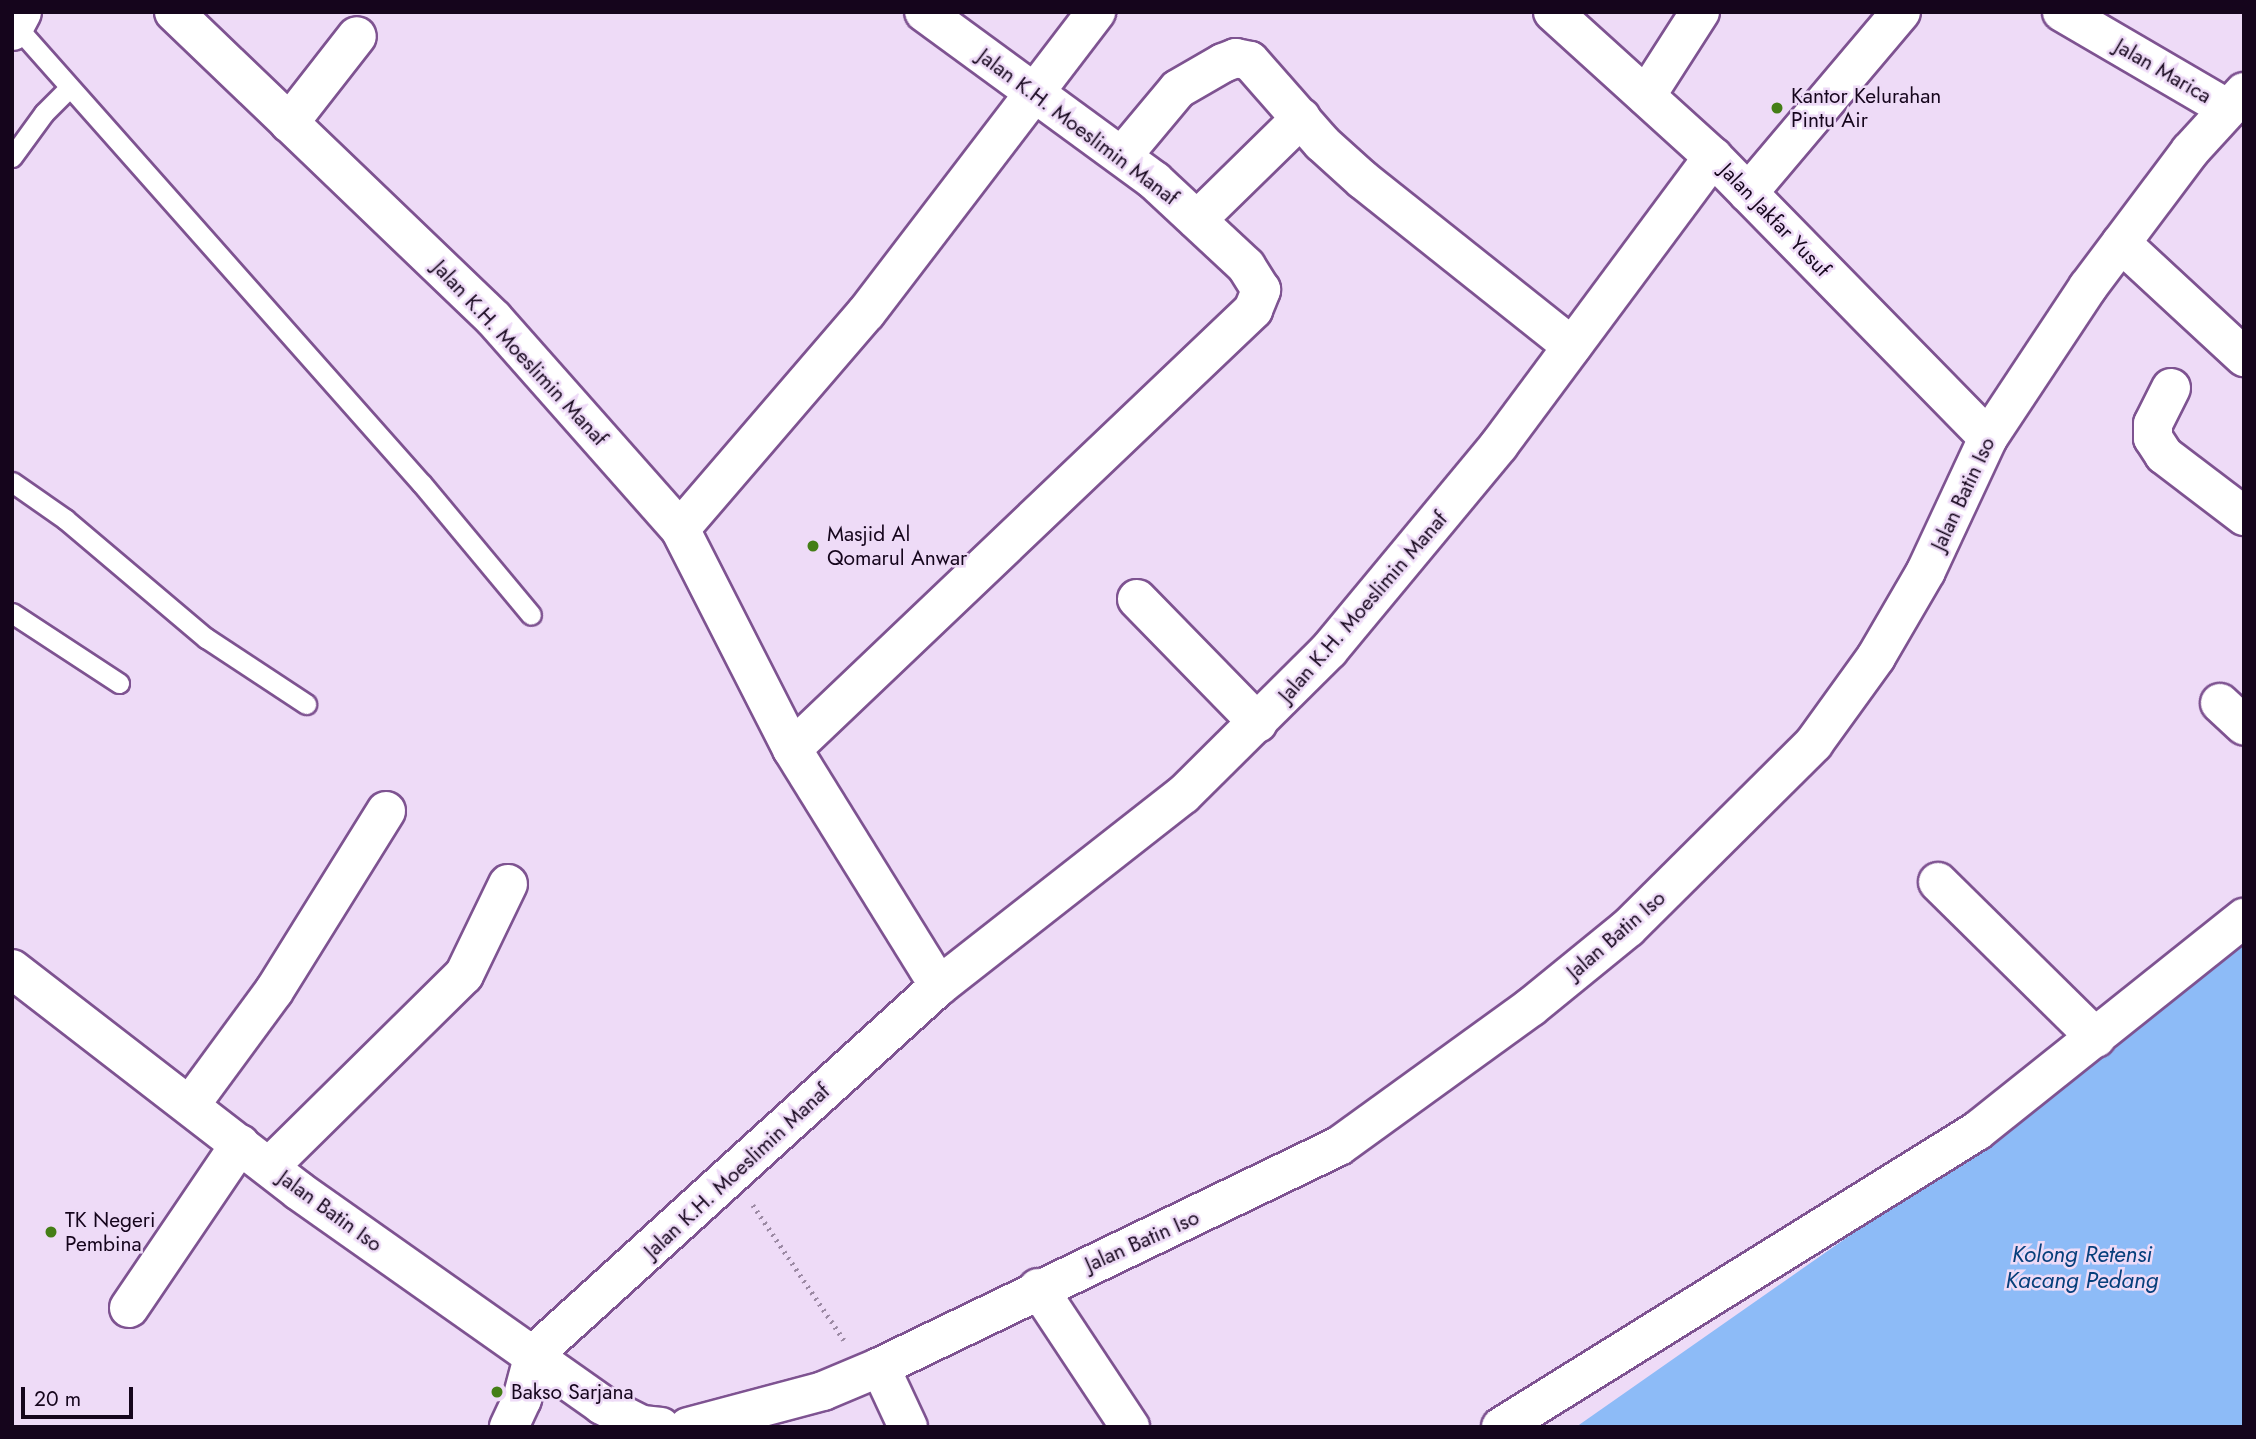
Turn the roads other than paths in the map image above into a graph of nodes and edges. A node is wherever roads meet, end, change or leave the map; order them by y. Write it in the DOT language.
graph roads {
  1 [pos="174,12"];
  2 [pos="924,12"];
  3 [pos="1096,12"];
  4 [pos="1553,12"];
  5 [pos="1700,12"];
  6 [pos="1900,12"];
  7 [pos="2062,12"];
  8 [pos="16,23"];
  9 [pos="357,36"];
  10 [pos="69,88"];
  11 [pos="1035,90"];
  12 [pos="1646,96"];
  13 [pos="2236,100"];
  14 [pos="1301,118"];
  15 [pos="289,122"];
  16 [pos="1122,156"];
  17 [pos="12,157"];
  18 [pos="1713,157"];
  19 [pos="1748,193"];
  20 [pos="1197,219"];
  21 [pos="2121,243"];
  22 [pos="1572,346"];
  23 [pos="2244,358"];
  24 [pos="2171,388"];
  25 [pos="1988,438"];
  26 [pos="12,482"];
  27 [pos="2244,516"];
  28 [pos="680,529"];
  29 [pos="1137,599"];
  30 [pos="12,614"];
  31 [pos="531,615"];
  32 [pos="119,683"];
  33 [pos="306,704"];
  34 [pos="1258,723"];
  35 [pos="792,750"];
  36 [pos="386,811"];
  37 [pos="1938,882"];
  38 [pos="508,884"];
  39 [pos="2244,918"];
  40 [pos="12,970"];
  41 [pos="939,986"];
  42 [pos="2096,1038"];
  43 [pos="191,1104"];
  44 [pos="255,1156"];
  45 [pos="1038,1288"];
  46 [pos="130,1308"];
  47 [pos="534,1354"];
  48 [pos="872,1370"];
  49 [pos="509,1427"];
  50 [pos="661,1427"];
  51 [pos="688,1427"];
  52 [pos="908,1427"];
  53 [pos="1130,1427"];
  54 [pos="1500,1427"];
  1 -- 15 [label="street, Jalan K.H. Moeslimin Manaf"];
  2 -- 11 [label="street, Jalan K.H. Moeslimin Manaf"];
  3 -- 11 [label="street"];
  4 -- 12 [label="street, Jalan Jakfar Yusuf"];
  5 -- 12 [label="street"];
  6 -- 19 [label="street"];
  7 -- 13 [label="street, Jalan Marica"];
  8 -- 10 [label="lane"];
  9 -- 15 [label="street"];
  10 -- 17 [label="lane"];
  10 -- 31 [label="lane"];
  11 -- 16 [label="street, Jalan K.H. Moeslimin Manaf"];
  11 -- 28 [label="street"];
  12 -- 18 [label="street, Jalan Jakfar Yusuf"];
  13 -- 21 [label="street, Jalan Batin Iso"];
  14 -- 16 [label="street"];
  14 -- 20 [label="street"];
  14 -- 22 [label="street"];
  15 -- 28 [label="street, Jalan K.H. Moeslimin Manaf"];
  16 -- 20 [label="street, Jalan K.H. Moeslimin Manaf"];
  18 -- 19 [label="street, Jalan Jakfar Yusuf"];
  18 -- 22 [label="street, Jalan K.H. Moeslimin Manaf"];
  19 -- 25 [label="street, Jalan Jakfar Yusuf"];
  20 -- 35 [label="street, Jalan K.H. Moeslimin Manaf"];
  21 -- 23 [label="street"];
  21 -- 25 [label="street, Jalan Batin Iso"];
  22 -- 34 [label="street, Jalan K.H. Moeslimin Manaf"];
  24 -- 27 [label="street"];
  25 -- 45 [label="street, Jalan Batin Iso"];
  26 -- 33 [label="lane"];
  28 -- 35 [label="street, Jalan K.H. Moeslimin Manaf"];
  29 -- 34 [label="street"];
  30 -- 32 [label="lane"];
  34 -- 41 [label="street, Jalan K.H. Moeslimin Manaf"];
  35 -- 41 [label="street, Jalan K.H. Moeslimin Manaf"];
  36 -- 43 [label="street"];
  37 -- 42 [label="street"];
  38 -- 44 [label="street"];
  39 -- 42 [label="street"];
  40 -- 43 [label="street, Jalan Batin Iso"];
  41 -- 47 [label="street, Jalan K.H. Moeslimin Manaf"];
  42 -- 54 [label="street"];
  43 -- 44 [label="street, Jalan Batin Iso"];
  44 -- 46 [label="street"];
  44 -- 47 [label="street, Jalan Batin Iso"];
  45 -- 48 [label="street, Jalan Batin Iso"];
  45 -- 53 [label="street"];
  47 -- 49 [label="street"];
  47 -- 50 [label="street, Jalan Batin Iso"];
  48 -- 51 [label="street, Jalan Batin Iso"];
  48 -- 52 [label="street"];
}
